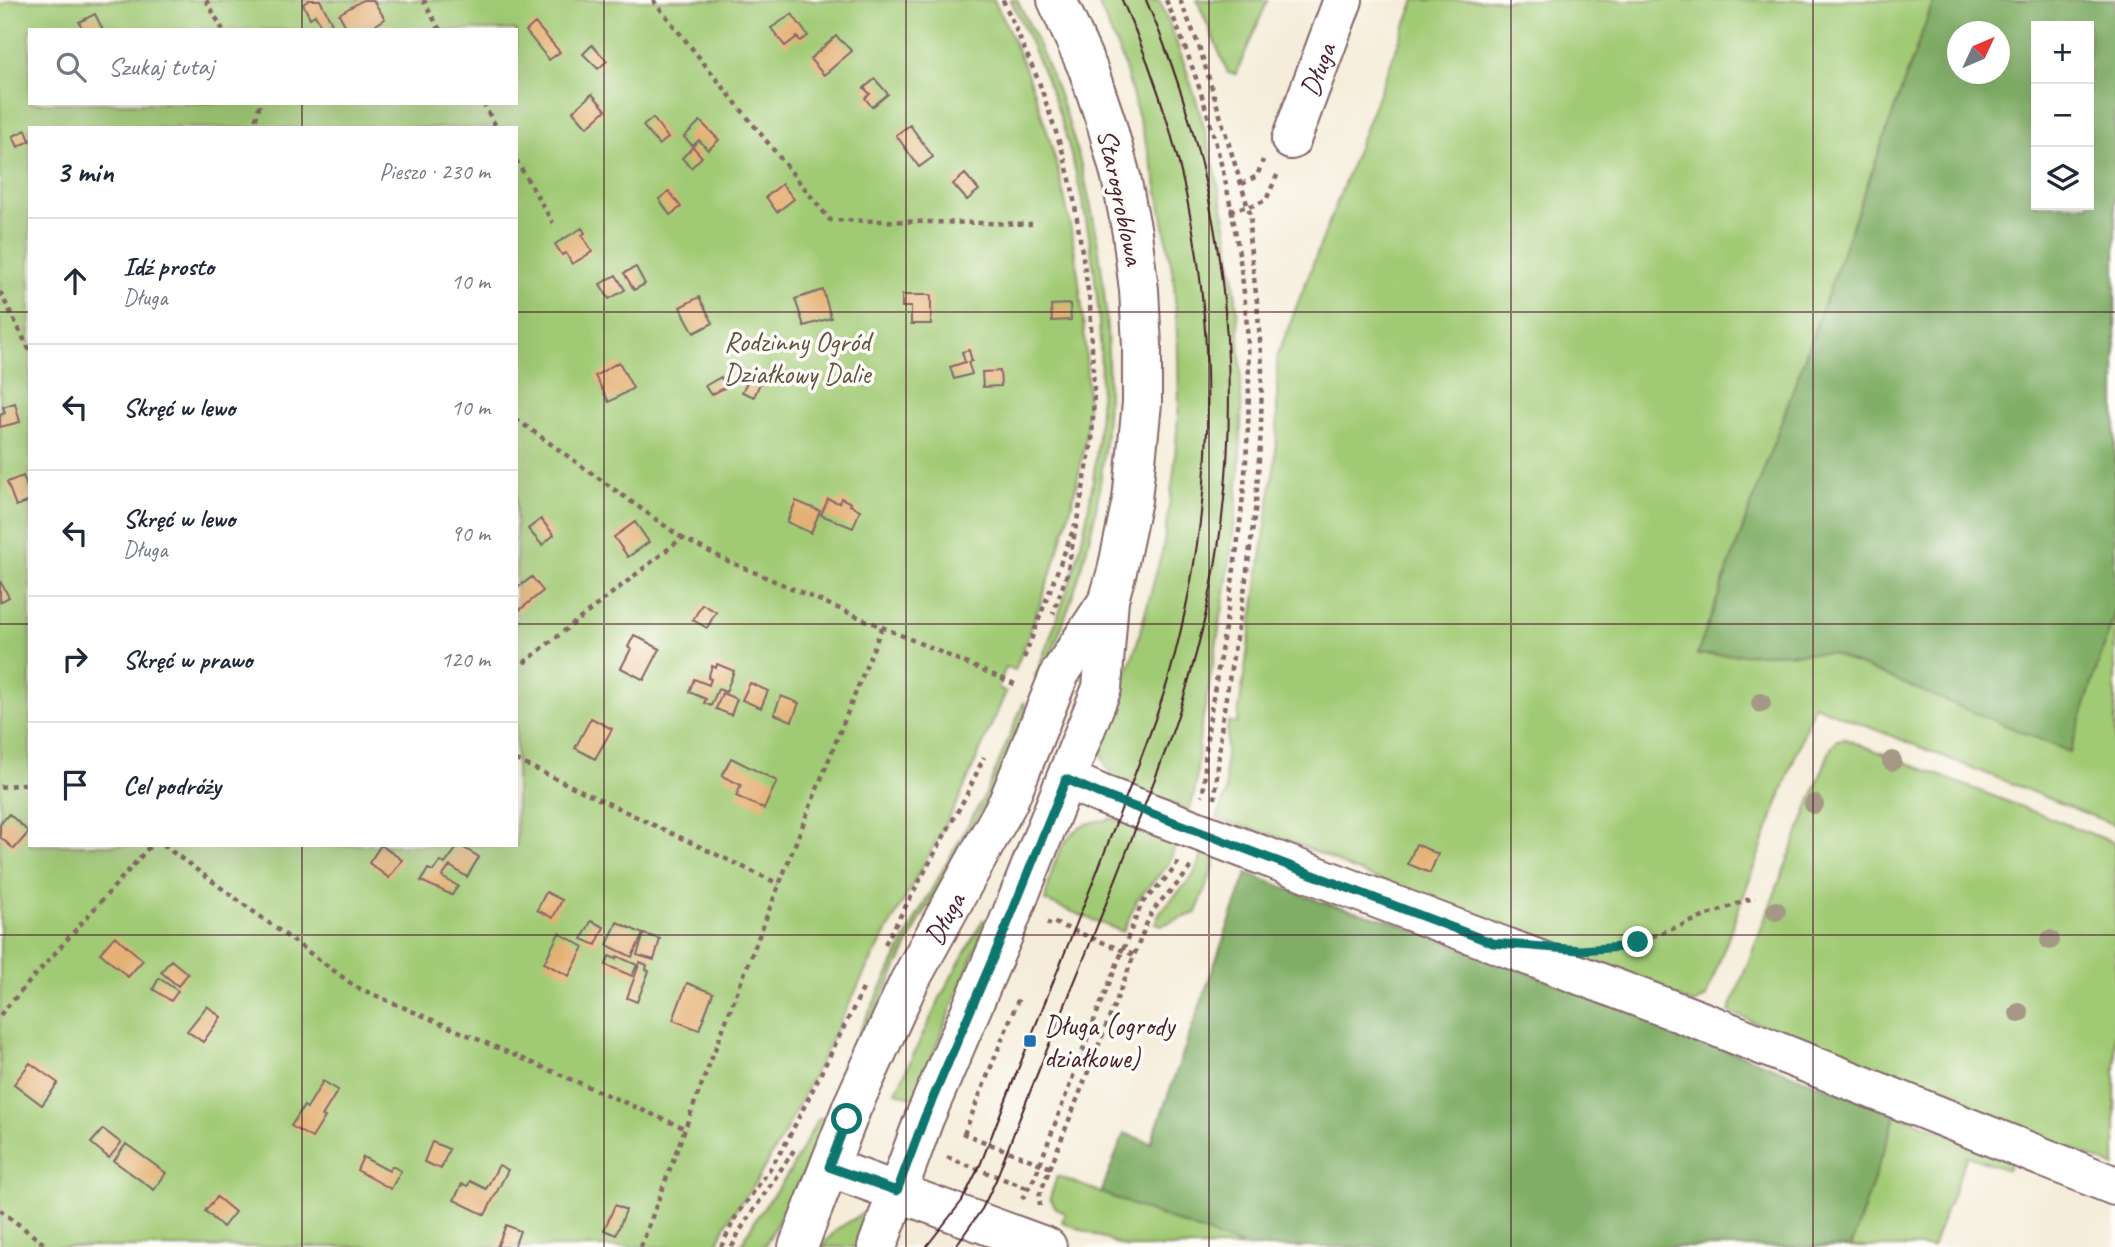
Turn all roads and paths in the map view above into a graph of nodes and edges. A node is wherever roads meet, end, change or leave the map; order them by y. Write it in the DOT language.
graph roads {
  1 [pos="206,0"];
  2 [pos="426,0"];
  3 [pos="653,0"];
  4 [pos="1003,0"];
  5 [pos="1058,0"];
  6 [pos="1166,0"];
  7 [pos="1180,0"];
  8 [pos="1343,0"];
  9 [pos="222,28"];
  10 [pos="439,28"];
  11 [pos="259,105"];
  12 [pos="484,105"];
  13 [pos="258,126"];
  14 [pos="496,126"];
  15 [pos="1292,140"];
  16 [pos="518,163"];
  17 [pos="1248,206"];
  18 [pos="1230,210"];
  19 [pos="553,223"];
  20 [pos="1032,224"];
  21 [pos="0,292"];
  22 [pos="28,347"];
  23 [pos="1142,403"];
  24 [pos="518,420"];
  25 [pos="682,538"];
  26 [pos="1109,599"];
  27 [pos="882,627"];
  28 [pos="518,667"];
  29 [pos="1020,671"];
  30 [pos="1001,678"];
  31 [pos="1014,684"];
  32 [pos="1009,696"];
  33 [pos="986,753"];
  34 [pos="518,761"];
  35 [pos="1066,779"];
  36 [pos="28,783"];
  37 [pos="0,787"];
  38 [pos="1200,802"];
  39 [pos="1213,806"];
  40 [pos="149,847"];
  41 [pos="166,847"];
  42 [pos="1183,851"];
  43 [pos="1194,858"];
  44 [pos="779,884"];
  45 [pos="1755,897"];
  46 [pos="1044,936"];
  47 [pos="883,949"];
  48 [pos="1604,949"];
  49 [pos="1123,950"];
  50 [pos="1134,955"];
  51 [pos="867,981"];
  52 [pos="1024,985"];
  53 [pos="0,1016"];
  54 [pos="684,1128"];
  55 [pos="964,1134"];
  56 [pos="829,1167"];
  57 [pos="2115,1186"];
  58 [pos="897,1191"];
  59 [pos="0,1210"];
  60 [pos="1029,1231"];
  61 [pos="48,1247"];
  62 [pos="641,1247"];
  63 [pos="721,1247"];
  64 [pos="798,1247"];
  65 [pos="877,1247"];
  1 -- 9 [label="path"];
  2 -- 10 [label="path"];
  3 -- 20 [label="path"];
  4 -- 29 [label="path"];
  5 -- 23 [label="street, Starogroblowa"];
  6 -- 18 [label="path"];
  7 -- 17 [label="path"];
  8 -- 15 [label="street, Długa"];
  11 -- 13 [label="path"];
  12 -- 14 [label="path"];
  15 -- 17 [label="path"];
  16 -- 19 [label="path"];
  17 -- 18 [label="path"];
  17 -- 39 [label="path"];
  18 -- 38 [label="path"];
  21 -- 22 [label="path"];
  23 -- 26 [label="street, Długa"];
  24 -- 25 [label="path"];
  25 -- 27 [label="path"];
  25 -- 28 [label="path"];
  26 -- 35 [label="street, Długa"];
  26 -- 56 [label="street, Długa"];
  27 -- 30 [label="path"];
  27 -- 44 [label="path"];
  31 -- 32 [label="path"];
  33 -- 47 [label="path"];
  34 -- 44 [label="path"];
  35 -- 57 [label="street"];
  35 -- 58 [label="street, Długa"];
  36 -- 37 [label="path"];
  40 -- 53 [label="path"];
  41 -- 54 [label="path"];
  42 -- 49 [label="path"];
  43 -- 50 [label="path"];
  44 -- 54 [label="path"];
  45 -- 48 [label="path"];
  46 -- 49 [label="path"];
  49 -- 50 [label="path"];
  49 -- 60 [label="path"];
  50 -- 60 [label="path"];
  51 -- 63 [label="path"];
  52 -- 55 [label="path"];
  54 -- 62 [label="path"];
  56 -- 58 [label="street"];
  56 -- 64 [label="street, Długa"];
  58 -- 60 [label="street"];
  58 -- 65 [label="street, Długa"];
  59 -- 61 [label="path"];
}
